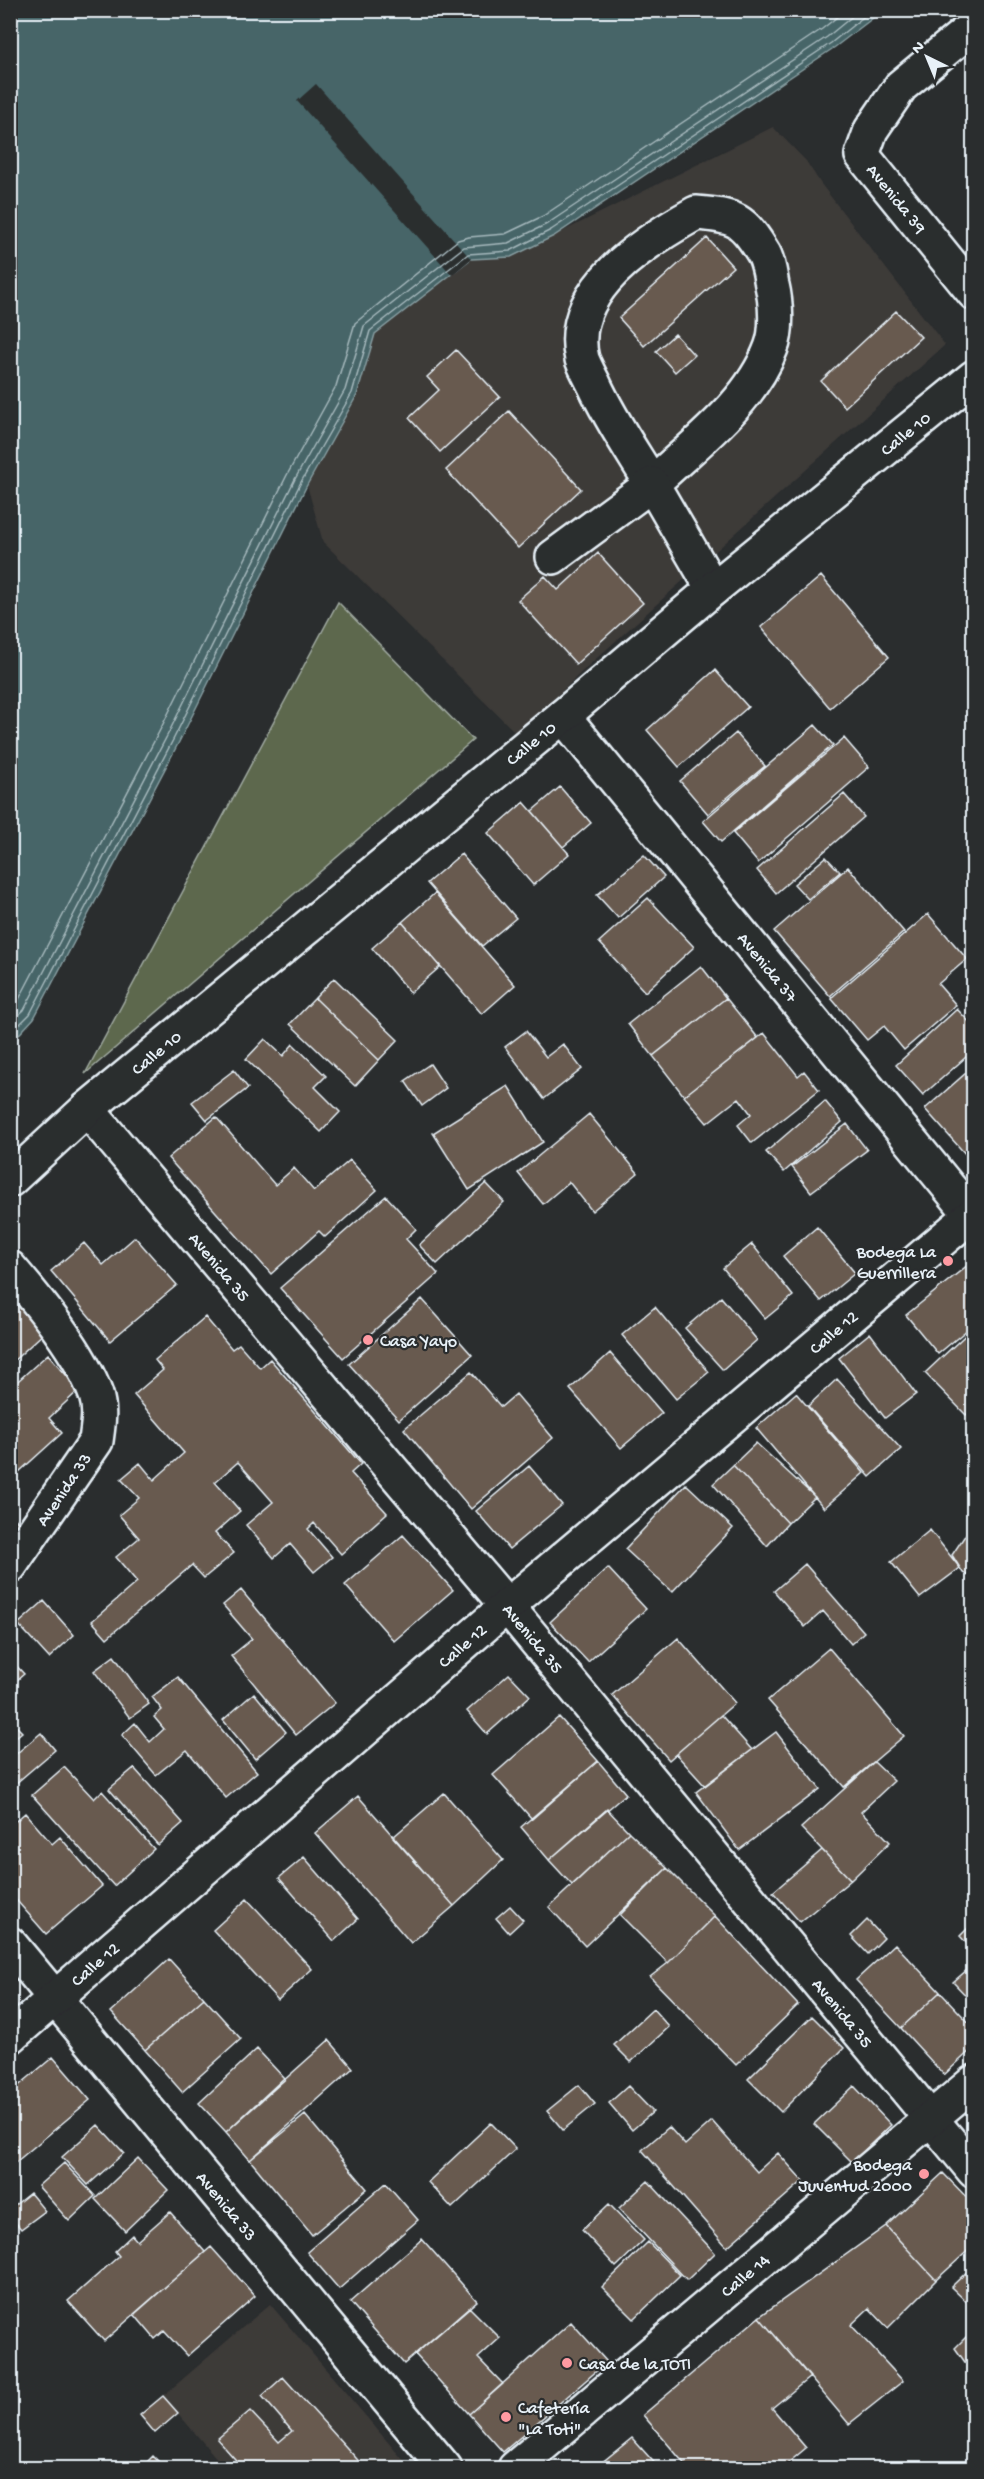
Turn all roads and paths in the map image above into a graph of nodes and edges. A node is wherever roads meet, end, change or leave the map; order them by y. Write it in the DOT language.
graph roads {
  1 [pos="974,26"];
  2 [pos="974,293"];
  3 [pos="974,376"];
  4 [pos="652,484"];
  5 [pos="553,557"];
  6 [pos="713,589"];
  7 [pos="563,716"];
  8 [pos="87,1109"];
  9 [pos="10,1180"];
  10 [pos="973,1216"];
  11 [pos="10,1268"];
  12 [pos="10,1566"];
  13 [pos="507,1606"];
  14 [pos="10,1944"];
  15 [pos="55,1998"];
  16 [pos="10,2037"];
  17 [pos="974,2082"];
  18 [pos="930,2119"];
  19 [pos="974,2172"];
  20 [pos="445,2469"];
  21 [pos="515,2469"];
  1 -- 2 [label="street, Avenida 39"];
  3 -- 6 [label="street, Calle 10"];
  4 -- 4 [label="street"];
  4 -- 5 [label="street"];
  4 -- 6 [label="street"];
  6 -- 7 [label="street, Calle 10"];
  7 -- 8 [label="street, Calle 10"];
  7 -- 10 [label="street, Avenida 37"];
  8 -- 9 [label="street, Calle 10"];
  8 -- 13 [label="street, Avenida 35"];
  10 -- 13 [label="street, Calle 12"];
  11 -- 12 [label="street, Avenida 33"];
  13 -- 15 [label="street, Calle 12"];
  13 -- 18 [label="street, Avenida 35"];
  14 -- 15 [label="street, Avenida 33"];
  15 -- 16 [label="street, Calle 12"];
  15 -- 20 [label="street, Avenida 33"];
  17 -- 18 [label="street, Calle 14"];
  18 -- 19 [label="street, Avenida 35"];
  18 -- 21 [label="street, Calle 14"];
}
